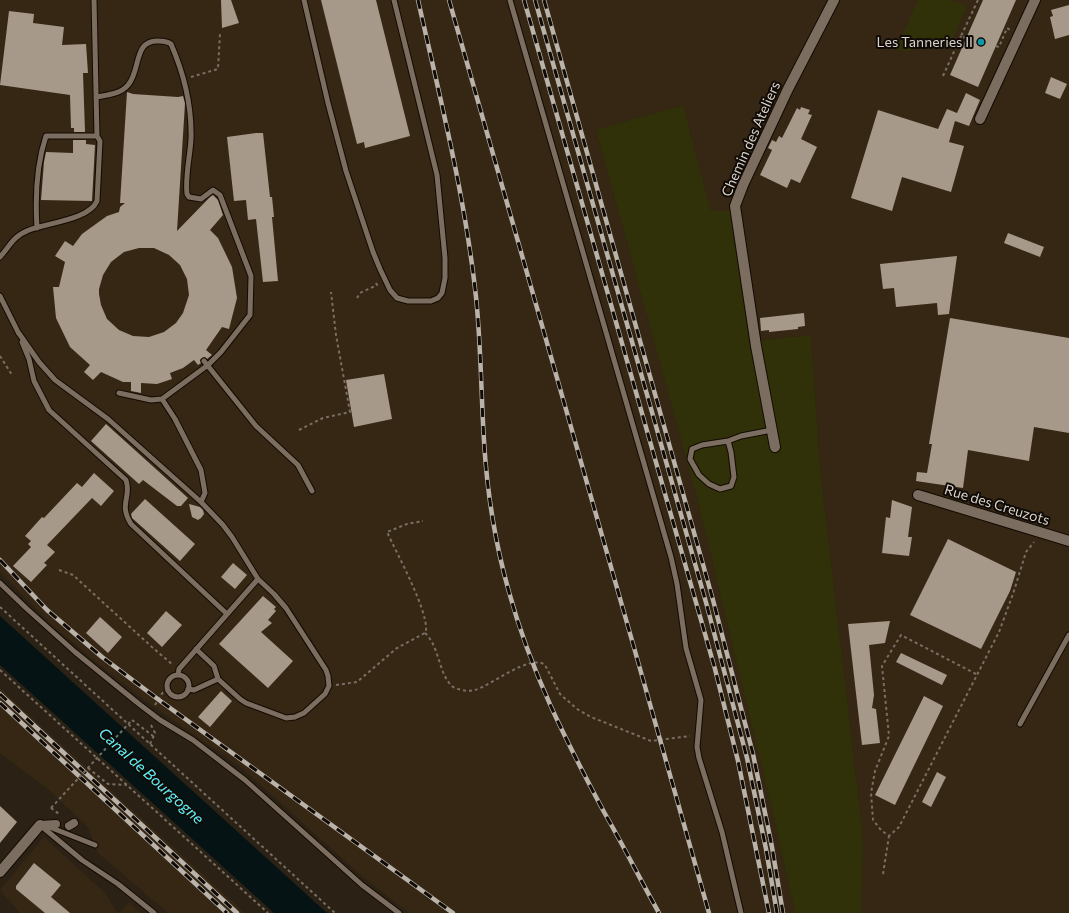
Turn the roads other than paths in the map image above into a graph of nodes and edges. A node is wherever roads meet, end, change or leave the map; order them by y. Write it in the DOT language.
graph roads {
  1 [pos="94,0"];
  2 [pos="304,0"];
  3 [pos="394,0"];
  4 [pos="510,0"];
  5 [pos="834,0"];
  6 [pos="1034,0"];
  7 [pos="96,97"];
  8 [pos="980,119"];
  9 [pos="97,136"];
  10 [pos="37,228"];
  11 [pos="0,257"];
  12 [pos="0,296"];
  13 [pos="18,332"];
  14 [pos="206,363"];
  15 [pos="119,393"];
  16 [pos="162,399"];
  17 [pos="772,430"];
  18 [pos="728,441"];
  19 [pos="775,447"];
  20 [pos="312,491"];
  21 [pos="918,495"];
  22 [pos="201,502"];
  23 [pos="1069,541"];
  24 [pos="258,579"];
  25 [pos="0,583"];
  26 [pos="227,614"];
  27 [pos="1069,635"];
  28 [pos="196,649"];
  29 [pos="179,672"];
  30 [pos="218,678"];
  31 [pos="188,689"];
  32 [pos="1020,724"];
  33 [pos="56,824"];
  34 [pos="40,825"];
  35 [pos="95,844"];
  36 [pos="0,872"];
  37 [pos="154,913"];
  38 [pos="399,913"];
  39 [pos="741,913"];
  1 -- 7 [label="lane"];
  2 -- 3 [label="lane"];
  4 -- 39 [label="lane"];
  5 -- 17 [label="street, Chemin des Ateliers"];
  6 -- 8 [label="street"];
  7 -- 9 [label="lane"];
  7 -- 14 [label="lane"];
  9 -- 10 [label="lane"];
  9 -- 10 [label="lane"];
  10 -- 11 [label="lane"];
  12 -- 13 [label="lane"];
  13 -- 22 [label="lane"];
  13 -- 26 [label="lane"];
  14 -- 16 [label="lane"];
  14 -- 20 [label="lane"];
  15 -- 16 [label="lane"];
  16 -- 22 [label="lane"];
  17 -- 18 [label="lane"];
  17 -- 19 [label="street, Chemin des Ateliers"];
  18 -- 18 [label="lane"];
  21 -- 23 [label="street, Rue des Creuzots"];
  22 -- 24 [label="lane"];
  24 -- 26 [label="lane"];
  24 -- 30 [label="lane"];
  25 -- 38 [label="lane"];
  26 -- 28 [label="lane"];
  27 -- 32 [label="lane"];
  28 -- 29 [label="lane"];
  28 -- 30 [label="lane"];
  29 -- 31 [label="lane"];
  29 -- 31 [label="lane"];
  30 -- 31 [label="lane"];
  33 -- 34 [label="street"];
  34 -- 35 [label="lane"];
  34 -- 36 [label="street"];
  34 -- 37 [label="lane"];
}
